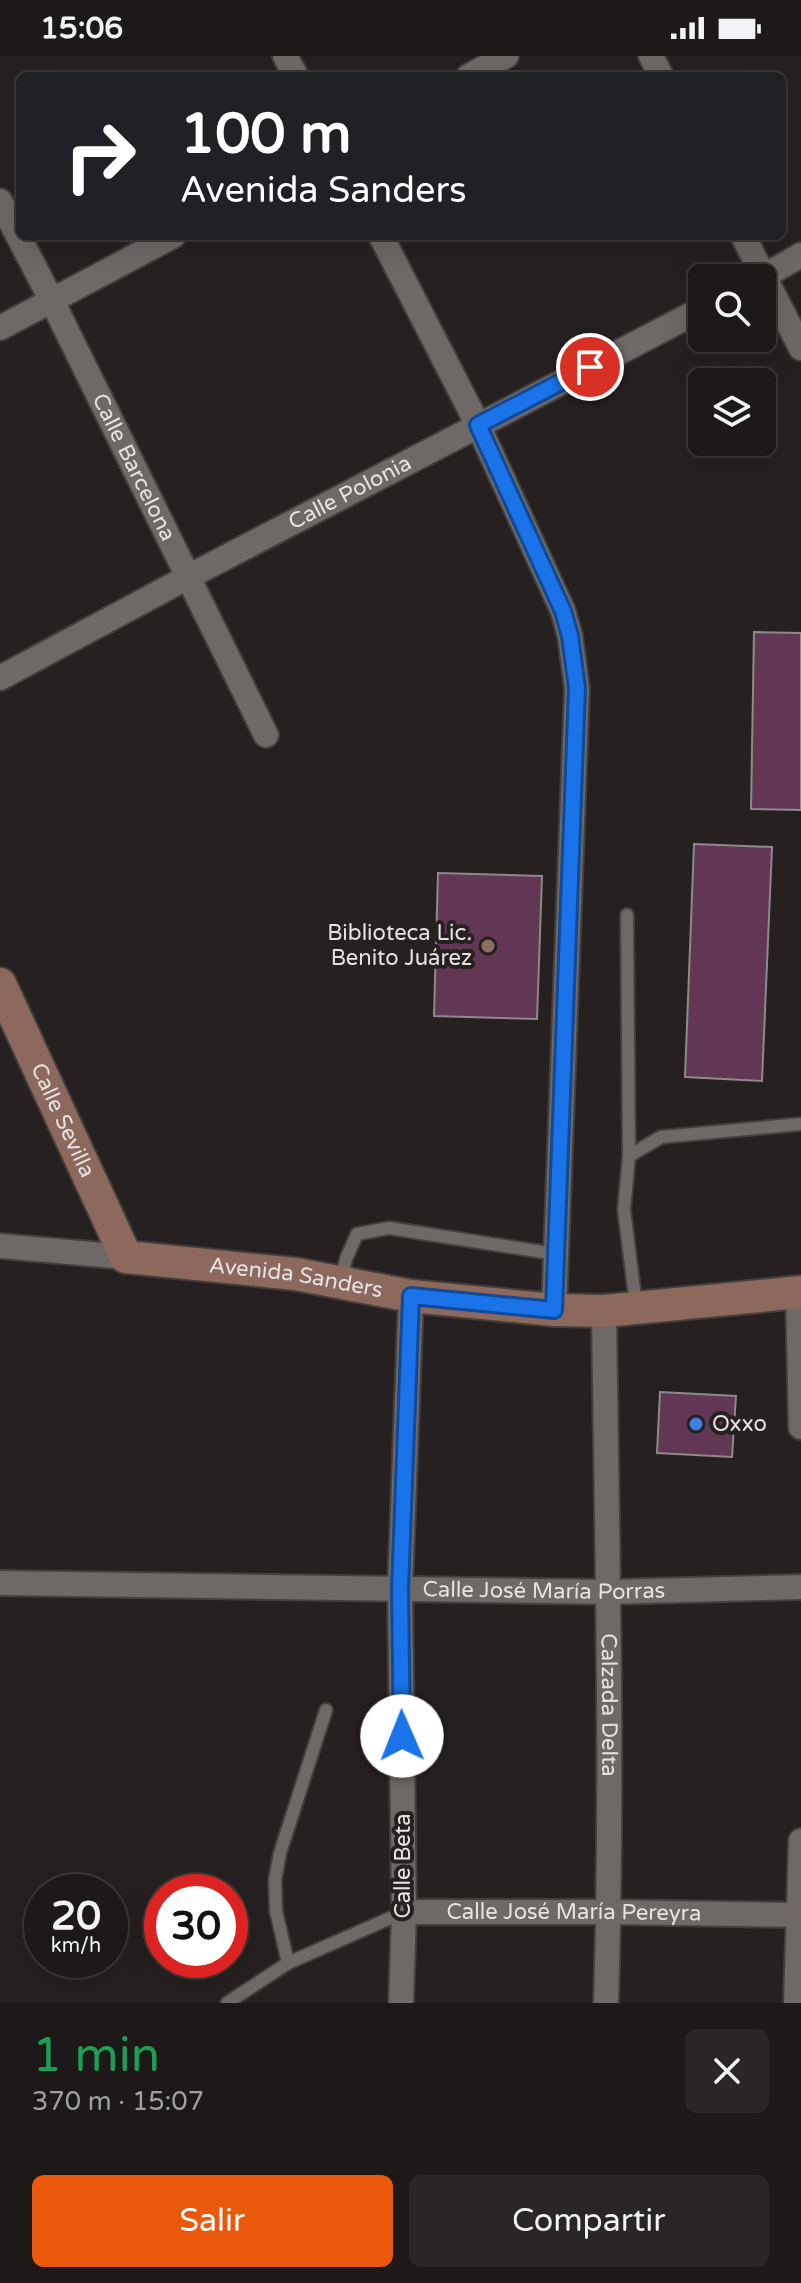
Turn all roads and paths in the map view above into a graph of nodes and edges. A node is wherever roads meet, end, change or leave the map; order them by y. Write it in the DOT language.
graph roads {
  1 [pos="506,56"];
  2 [pos="476,72"];
  3 [pos="0,201"];
  4 [pos="16,232"];
  5 [pos="20,240"];
  6 [pos="166,240"];
  7 [pos="383,240"];
  8 [pos="745,240"];
  9 [pos="801,255"];
  10 [pos="756,264"];
  11 [pos="776,269"];
  12 [pos="52,301"];
  13 [pos="776,302"];
  14 [pos="688,316"];
  15 [pos="0,328"];
  16 [pos="801,348"];
  17 [pos="478,425"];
  18 [pos="188,577"];
  19 [pos="0,678"];
  20 [pos="266,735"];
  21 [pos="627,915"];
  22 [pos="0,984"];
  23 [pos="801,1124"];
  24 [pos="629,1156"];
  25 [pos="0,1246"];
  26 [pos="556,1254"];
  27 [pos="126,1257"];
  28 [pos="340,1283"];
  29 [pos="800,1293"];
  30 [pos="411,1296"];
  31 [pos="637,1308"];
  32 [pos="554,1310"];
  33 [pos="604,1311"];
  34 [pos="801,1427"];
  35 [pos="0,1583"];
  36 [pos="801,1587"];
  37 [pos="400,1589"];
  38 [pos="608,1592"];
  39 [pos="326,1710"];
  40 [pos="801,1841"];
  41 [pos="404,1912"];
  42 [pos="609,1912"];
  43 [pos="800,1915"];
  44 [pos="288,1963"];
  45 [pos="227,2003"];
  46 [pos="401,2003"];
  47 [pos="606,2003"];
  48 [pos="796,2003"];
  1 -- 2 [label="street"];
  3 -- 4 [label="street, Calle Barcelona"];
  5 -- 12 [label="street, Calle Barcelona"];
  6 -- 12 [label="street"];
  7 -- 17 [label="street"];
  8 -- 10 [label="street"];
  9 -- 11 [label="street"];
  12 -- 15 [label="street"];
  12 -- 18 [label="street, Calle Barcelona"];
  13 -- 16 [label="street"];
  14 -- 17 [label="street, Calle Polonia"];
  17 -- 18 [label="street, Calle Polonia"];
  17 -- 26 [label="street"];
  18 -- 19 [label="street, Calle Polonia"];
  18 -- 20 [label="street, Calle Barcelona"];
  21 -- 24 [label="lane"];
  22 -- 27 [label="main road, Calle Sevilla"];
  23 -- 24 [label="lane"];
  24 -- 31 [label="lane"];
  25 -- 27 [label="street"];
  26 -- 28 [label="lane"];
  26 -- 32 [label="street"];
  27 -- 28 [label="main road, Avenida Sanders"];
  28 -- 30 [label="main road, Avenida Sanders"];
  29 -- 31 [label="main road, Avenida Sanders"];
  29 -- 34 [label="street"];
  30 -- 32 [label="main road, Avenida Sanders"];
  30 -- 37 [label="street, Calle Beta"];
  31 -- 33 [label="main road, Avenida Sanders"];
  32 -- 33 [label="main road, Avenida Sanders"];
  33 -- 38 [label="street, Calzada Delta"];
  35 -- 37 [label="street, Calle José María Porras"];
  36 -- 38 [label="street, Calle José María Porras"];
  37 -- 38 [label="street, Calle José María Porras"];
  37 -- 41 [label="street, Calle Beta"];
  38 -- 42 [label="street, Calzada Delta"];
  39 -- 44 [label="lane"];
  40 -- 43 [label="street"];
  41 -- 42 [label="street, Calle José María Pereyra"];
  41 -- 44 [label="lane, Calle José María Pereyra"];
  41 -- 46 [label="street, Calle Beta"];
  42 -- 43 [label="street, Calle José María Pereyra"];
  42 -- 47 [label="street, Calzada Delta"];
  43 -- 48 [label="street"];
  44 -- 45 [label="lane, Calle José María Pereyra"];
}
